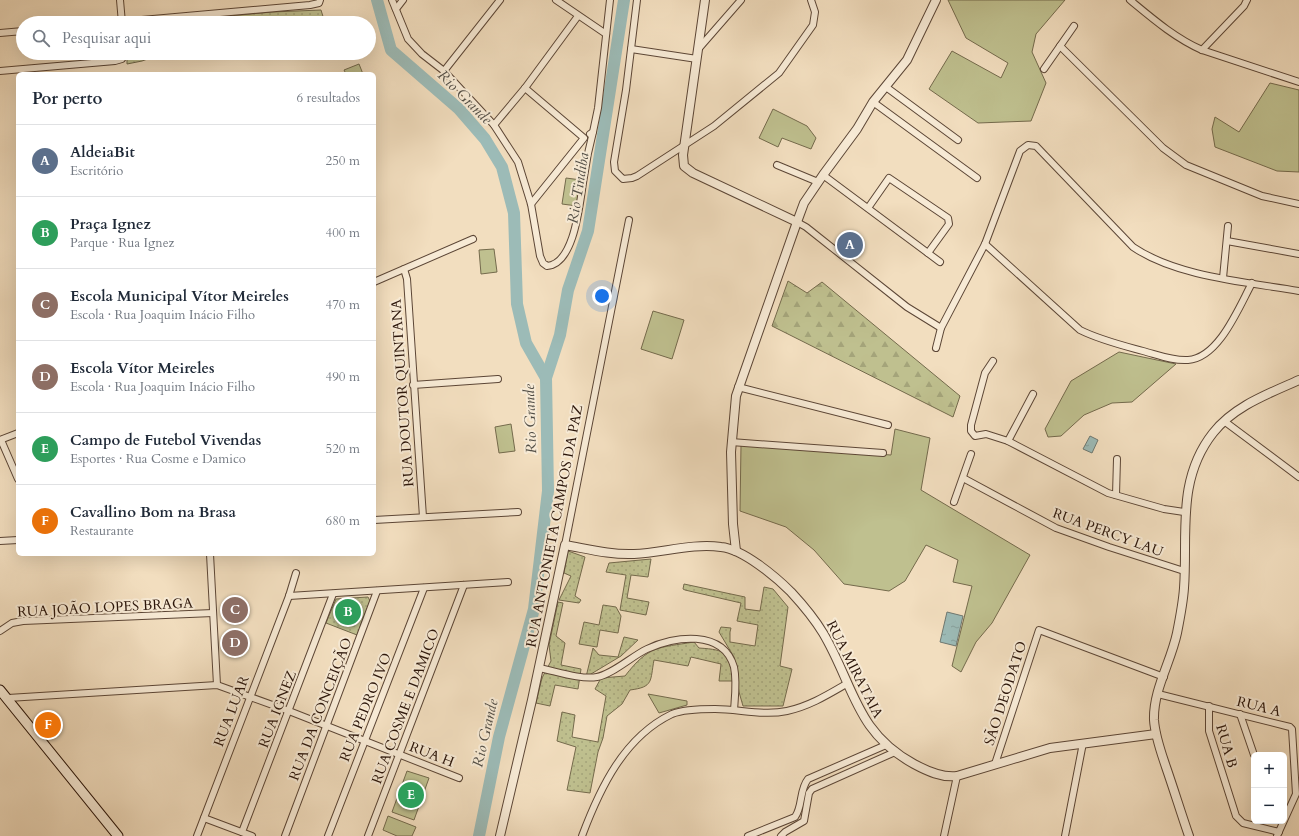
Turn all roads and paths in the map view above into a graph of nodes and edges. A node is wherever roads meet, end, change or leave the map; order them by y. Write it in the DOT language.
graph roads {
  1 [pos="120,0"];
  2 [pos="392,0"];
  3 [pos="403,0"];
  4 [pos="500,0"];
  5 [pos="556,0"];
  6 [pos="610,0"];
  7 [pos="637,0"];
  8 [pos="705,0"];
  9 [pos="742,0"];
  10 [pos="811,0"];
  11 [pos="936,0"];
  12 [pos="1130,0"];
  13 [pos="1247,0"];
  14 [pos="320,2"];
  15 [pos="396,9"];
  16 [pos="121,16"];
  17 [pos="181,16"];
  18 [pos="578,16"];
  19 [pos="1074,26"];
  20 [pos="16,32"];
  21 [pos="0,33"];
  22 [pos="606,34"];
  23 [pos="1060,46"];
  24 [pos="700,47"];
  25 [pos="631,49"];
  26 [pos="1202,50"];
  27 [pos="697,59"];
  28 [pos="116,60"];
  29 [pos="1044,69"];
  30 [pos="0,71"];
  31 [pos="444,71"];
  32 [pos="1299,82"];
  33 [pos="886,87"];
  34 [pos="525,88"];
  35 [pos="873,102"];
  36 [pos="494,125"];
  37 [pos="593,132"];
  38 [pos="584,138"];
  39 [pos="958,140"];
  40 [pos="685,147"];
  41 [pos="777,165"];
  42 [pos="823,175"];
  43 [pos="977,178"];
  44 [pos="818,182"];
  45 [pos="531,204"];
  46 [pos="1299,204"];
  47 [pos="868,208"];
  48 [pos="629,220"];
  49 [pos="797,222"];
  50 [pos="1228,226"];
  51 [pos="473,240"];
  52 [pos="1227,241"];
  53 [pos="985,244"];
  54 [pos="928,253"];
  55 [pos="1299,254"];
  56 [pos="940,262"];
  57 [pos="404,269"];
  58 [pos="1223,278"];
  59 [pos="376,281"];
  60 [pos="1252,283"];
  61 [pos="1299,291"];
  62 [pos="941,328"];
  63 [pos="936,348"];
  64 [pos="993,361"];
  65 [pos="498,379"];
  66 [pos="1299,380"];
  67 [pos="413,385"];
  68 [pos="738,387"];
  69 [pos="1033,394"];
  70 [pos="1224,421"];
  71 [pos="888,425"];
  72 [pos="16,433"];
  73 [pos="0,440"];
  74 [pos="1008,441"];
  75 [pos="731,442"];
  76 [pos="883,453"];
  77 [pos="971,454"];
  78 [pos="1117,459"];
  79 [pos="16,475"];
  80 [pos="1299,477"];
  81 [pos="963,478"];
  82 [pos="1116,495"];
  83 [pos="954,502"];
  84 [pos="518,512"];
  85 [pos="1184,512"];
  86 [pos="423,517"];
  87 [pos="376,520"];
  88 [pos="16,540"];
  89 [pos="0,541"];
  90 [pos="565,544"];
  91 [pos="736,552"];
  92 [pos="210,556"];
  93 [pos="1184,571"];
  94 [pos="296,573"];
  95 [pos="508,582"];
  96 [pos="464,585"];
  97 [pos="424,588"];
  98 [pos="377,591"];
  99 [pos="333,594"];
  100 [pos="289,596"];
  101 [pos="213,614"];
  102 [pos="0,631"];
  103 [pos="539,668"];
  104 [pos="1164,677"];
  105 [pos="848,683"];
  106 [pos="217,685"];
  107 [pos="0,690"];
  108 [pos="1158,694"];
  109 [pos="250,696"];
  110 [pos="8,698"];
  111 [pos="1209,706"];
  112 [pos="289,710"];
  113 [pos="734,710"];
  114 [pos="1240,714"];
  115 [pos="326,725"];
  116 [pos="1156,734"];
  117 [pos="364,740"];
  118 [pos="1084,743"];
  119 [pos="886,745"];
  120 [pos="895,752"];
  121 [pos="1253,752"];
  122 [pos="399,754"];
  123 [pos="995,764"];
  124 [pos="957,776"];
  125 [pos="459,778"];
  126 [pos="204,818"];
  127 [pos="242,832"];
  128 [pos="1279,832"];
  129 [pos="118,836"];
  130 [pos="197,836"];
  131 [pos="252,836"];
  132 [pos="285,836"];
  133 [pos="328,836"];
  134 [pos="368,836"];
  135 [pos="500,836"];
  136 [pos="582,836"];
  137 [pos="748,836"];
  138 [pos="781,836"];
  139 [pos="944,836"];
  140 [pos="1065,836"];
  141 [pos="1189,836"];
  1 -- 16 [label="street"];
  2 -- 15 [label="street"];
  3 -- 15 [label="street"];
  4 -- 31 [label="street"];
  5 -- 18 [label="street"];
  6 -- 22 [label="street"];
  7 -- 25 [label="street"];
  8 -- 24 [label="street"];
  9 -- 24 [label="street"];
  10 -- 40 [label="street"];
  11 -- 33 [label="street"];
  12 -- 26 [label="street"];
  13 -- 26 [label="street"];
  14 -- 17 [label="street"];
  15 -- 31 [label="street"];
  18 -- 22 [label="street"];
  18 -- 34 [label="street"];
  19 -- 23 [label="street"];
  20 -- 21 [label="street"];
  22 -- 37 [label="street"];
  23 -- 29 [label="street"];
  23 -- 46 [label="street"];
  24 -- 27 [label="street"];
  25 -- 27 [label="street"];
  25 -- 40 [label="street"];
  26 -- 32 [label="street"];
  27 -- 40 [label="street"];
  28 -- 30 [label="street"];
  31 -- 36 [label="street"];
  33 -- 35 [label="street"];
  33 -- 39 [label="street"];
  34 -- 36 [label="street"];
  34 -- 38 [label="street"];
  35 -- 42 [label="street"];
  35 -- 43 [label="street"];
  36 -- 45 [label="street"];
  37 -- 38 [label="street"];
  37 -- 45 [label="street"];
  38 -- 45 [label="street"];
  40 -- 49 [label="street"];
  41 -- 44 [label="street"];
  42 -- 44 [label="street"];
  42 -- 47 [label="street"];
  44 -- 49 [label="street"];
  47 -- 54 [label="street"];
  47 -- 54 [label="street"];
  48 -- 90 [label="street, RUA ANTONIETA CAMPOS DA PAZ"];
  49 -- 62 [label="street"];
  49 -- 68 [label="street"];
  50 -- 52 [label="street"];
  51 -- 57 [label="street"];
  52 -- 55 [label="street"];
  52 -- 58 [label="street"];
  53 -- 58 [label="street"];
  53 -- 60 [label="street"];
  53 -- 62 [label="street"];
  54 -- 56 [label="street"];
  57 -- 59 [label="street"];
  57 -- 67 [label="street, RUA DOUTOR QUINTANA"];
  58 -- 60 [label="street"];
  60 -- 61 [label="street"];
  62 -- 63 [label="street"];
  64 -- 74 [label="street"];
  65 -- 67 [label="street"];
  66 -- 70 [label="street"];
  67 -- 86 [label="street, RUA DOUTOR QUINTANA"];
  68 -- 71 [label="street"];
  68 -- 75 [label="street"];
  69 -- 74 [label="street"];
  70 -- 80 [label="street"];
  70 -- 85 [label="street"];
  72 -- 73 [label="street"];
  73 -- 79 [label="street"];
  74 -- 82 [label="street"];
  75 -- 76 [label="street"];
  75 -- 91 [label="street"];
  77 -- 81 [label="street"];
  78 -- 82 [label="street"];
  81 -- 83 [label="street"];
  81 -- 93 [label="street, RUA PERCY LAU"];
  82 -- 85 [label="street"];
  84 -- 86 [label="street"];
  85 -- 93 [label="street"];
  86 -- 87 [label="street"];
  88 -- 89 [label="street"];
  90 -- 91 [label="street, RUA MIRATAIA"];
  90 -- 103 [label="street, RUA ANTONIETA CAMPOS DA PAZ"];
  91 -- 105 [label="street, RUA MIRATAIA"];
  92 -- 101 [label="street"];
  93 -- 104 [label="street"];
  94 -- 100 [label="street, RUA LUAR"];
  95 -- 96 [label="street"];
  96 -- 97 [label="street"];
  96 -- 122 [label="street, RUA COSME E DAMICO"];
  97 -- 98 [label="street"];
  97 -- 117 [label="street, RUA PEDRO IVO"];
  98 -- 99 [label="street"];
  98 -- 115 [label="street, RUA DA CONCEIÇÃO"];
  99 -- 100 [label="street"];
  99 -- 112 [label="street, RUA IGNEZ"];
  100 -- 109 [label="street, RUA LUAR"];
  101 -- 102 [label="street, RUA JOÃO LOPES BRAGA"];
  101 -- 106 [label="street"];
  103 -- 113 [label="street"];
  103 -- 135 [label="street, RUA ANTONIETA CAMPOS DA PAZ"];
  104 -- 108 [label="street"];
  104 -- 123 [label="street, SÃO DEODATO"];
  105 -- 113 [label="street"];
  105 -- 119 [label="street, RUA MIRATAIA"];
  106 -- 109 [label="street, RUA H"];
  106 -- 110 [label="street"];
  107 -- 110 [label="main road"];
  108 -- 111 [label="street, RUA A"];
  108 -- 116 [label="street"];
  109 -- 112 [label="street, RUA H"];
  109 -- 126 [label="street, RUA LUAR"];
  110 -- 129 [label="main road"];
  111 -- 114 [label="street, RUA A"];
  111 -- 128 [label="street, RUA B"];
  112 -- 115 [label="street, RUA H"];
  112 -- 127 [label="street, RUA IGNEZ"];
  113 -- 136 [label="street"];
  114 -- 121 [label="street"];
  114 -- 128 [label="street, RUA A"];
  115 -- 117 [label="street, RUA H"];
  115 -- 132 [label="street, RUA DA CONCEIÇÃO"];
  116 -- 118 [label="street, RUA MIRATAIA"];
  116 -- 141 [label="street"];
  117 -- 122 [label="street, RUA H"];
  117 -- 133 [label="street, RUA PEDRO IVO"];
  118 -- 123 [label="street, RUA MIRATAIA"];
  118 -- 140 [label="street"];
  119 -- 120 [label="street, RUA MIRATAIA"];
  119 -- 137 [label="street"];
  120 -- 124 [label="street, RUA MIRATAIA"];
  120 -- 138 [label="street"];
  122 -- 125 [label="street, RUA H"];
  122 -- 134 [label="street, RUA COSME E DAMICO"];
  123 -- 124 [label="street, RUA MIRATAIA"];
  124 -- 139 [label="street"];
  126 -- 127 [label="street"];
  126 -- 130 [label="street, RUA LUAR"];
  127 -- 131 [label="street"];
}
